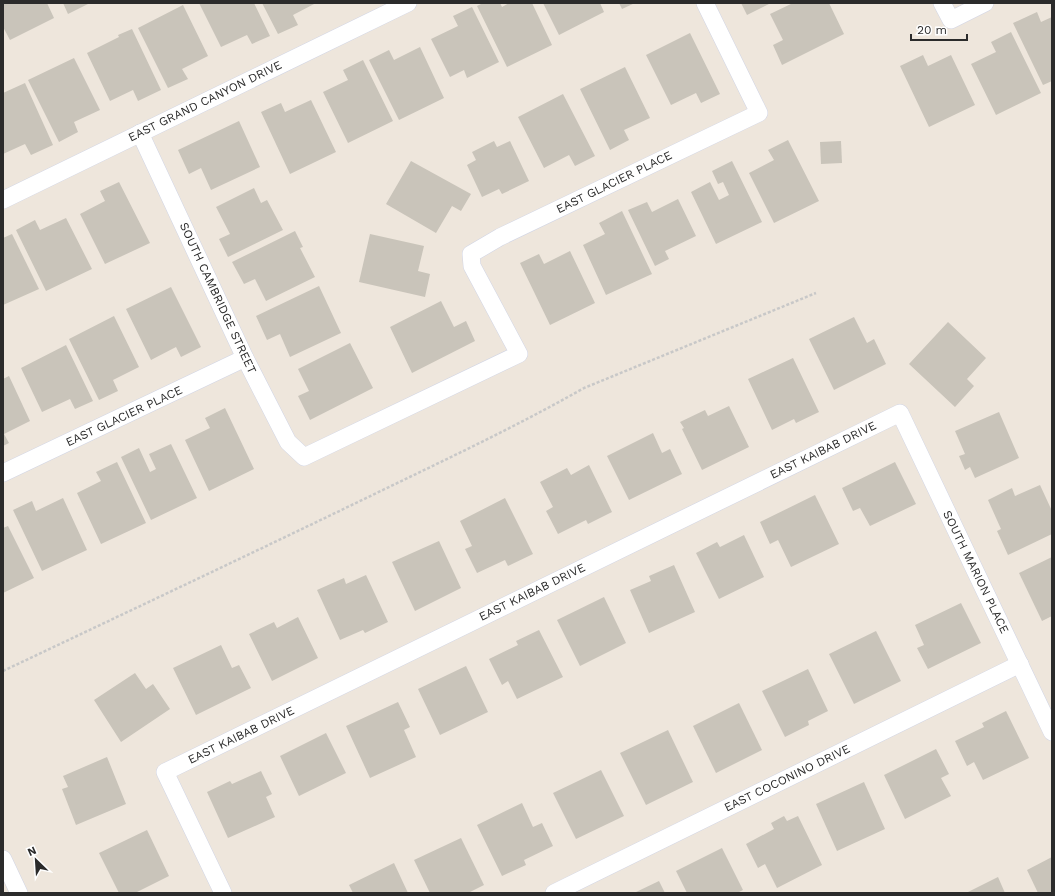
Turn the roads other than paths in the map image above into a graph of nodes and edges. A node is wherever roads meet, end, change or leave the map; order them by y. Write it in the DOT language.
graph roads {
  1 [pos="408,3"];
  2 [pos="705,3"];
  3 [pos="942,3"];
  4 [pos="985,3"];
  5 [pos="140,133"];
  6 [pos="3,200"];
  7 [pos="245,358"];
  8 [pos="900,413"];
  9 [pos="304,457"];
  10 [pos="3,473"];
  11 [pos="1020,664"];
  12 [pos="1052,732"];
  13 [pos="3,859"];
  14 [pos="220,892"];
  15 [pos="19,893"];
  16 [pos="554,893"];
  1 -- 5 [label="street, EAST GRAND CANYON DRIVE"];
  2 -- 9 [label="street, EAST GLACIER PLACE"];
  3 -- 4 [label="street"];
  5 -- 6 [label="street, EAST GRAND CANYON DRIVE"];
  5 -- 7 [label="street, SOUTH CAMBRIDGE STREET"];
  7 -- 9 [label="street, SOUTH CAMBRIDGE STREET"];
  7 -- 10 [label="street, EAST GLACIER PLACE"];
  8 -- 11 [label="street, SOUTH MARION PLACE"];
  8 -- 14 [label="street, EAST KAIBAB DRIVE"];
  11 -- 12 [label="street, SOUTH MARION PLACE"];
  11 -- 16 [label="street, EAST COCONINO DRIVE"];
  13 -- 15 [label="street"];
}
